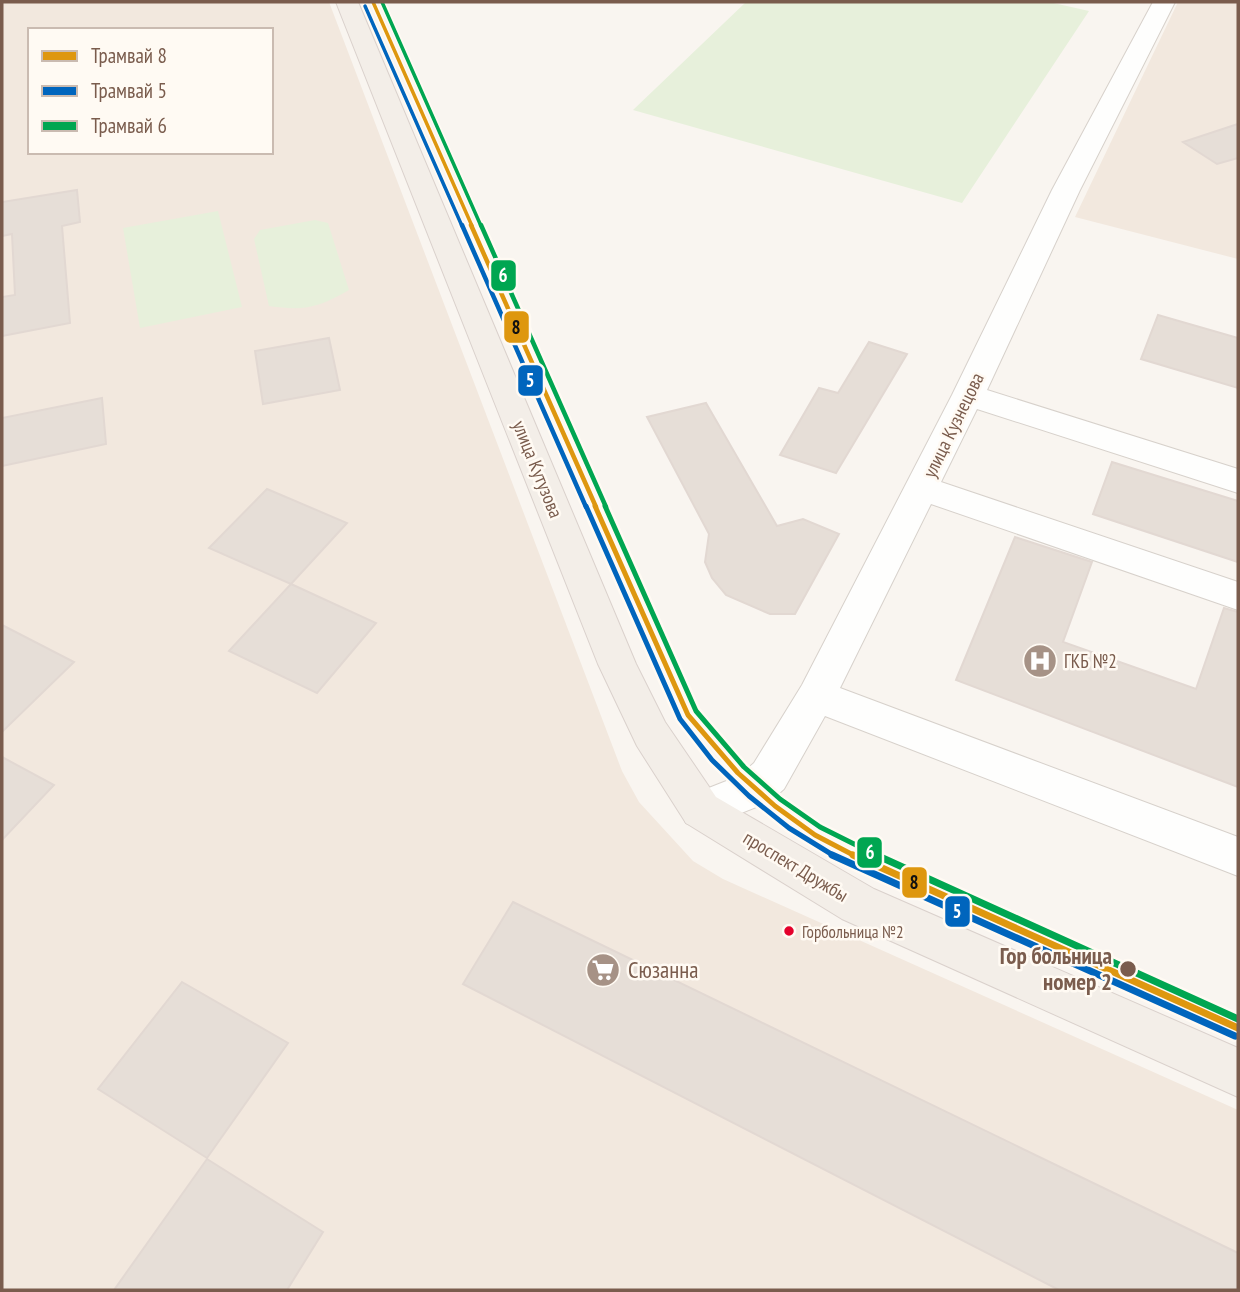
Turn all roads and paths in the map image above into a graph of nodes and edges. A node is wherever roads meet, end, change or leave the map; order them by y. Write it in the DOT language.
graph roads {
  1 [pos="347,2"];
  2 [pos="1164,2"];
  3 [pos="968,395"];
  4 [pos="1238,481"];
  5 [pos="922,488"];
  6 [pos="1238,596"];
  7 [pos="816,696"];
  8 [pos="701,810"];
  9 [pos="1238,857"];
  10 [pos="1238,1073"];
  1 -- 8 [label="main road, улица Кутузова"];
  2 -- 3 [label="street, улица Кузнецова"];
  3 -- 4 [label="street"];
  3 -- 5 [label="street, улица Кузнецова"];
  5 -- 6 [label="street"];
  5 -- 7 [label="street, улица Кузнецова"];
  7 -- 8 [label="street, улица Кузнецова"];
  7 -- 9 [label="street"];
  8 -- 10 [label="main road, проспект Дружбы"];
}
